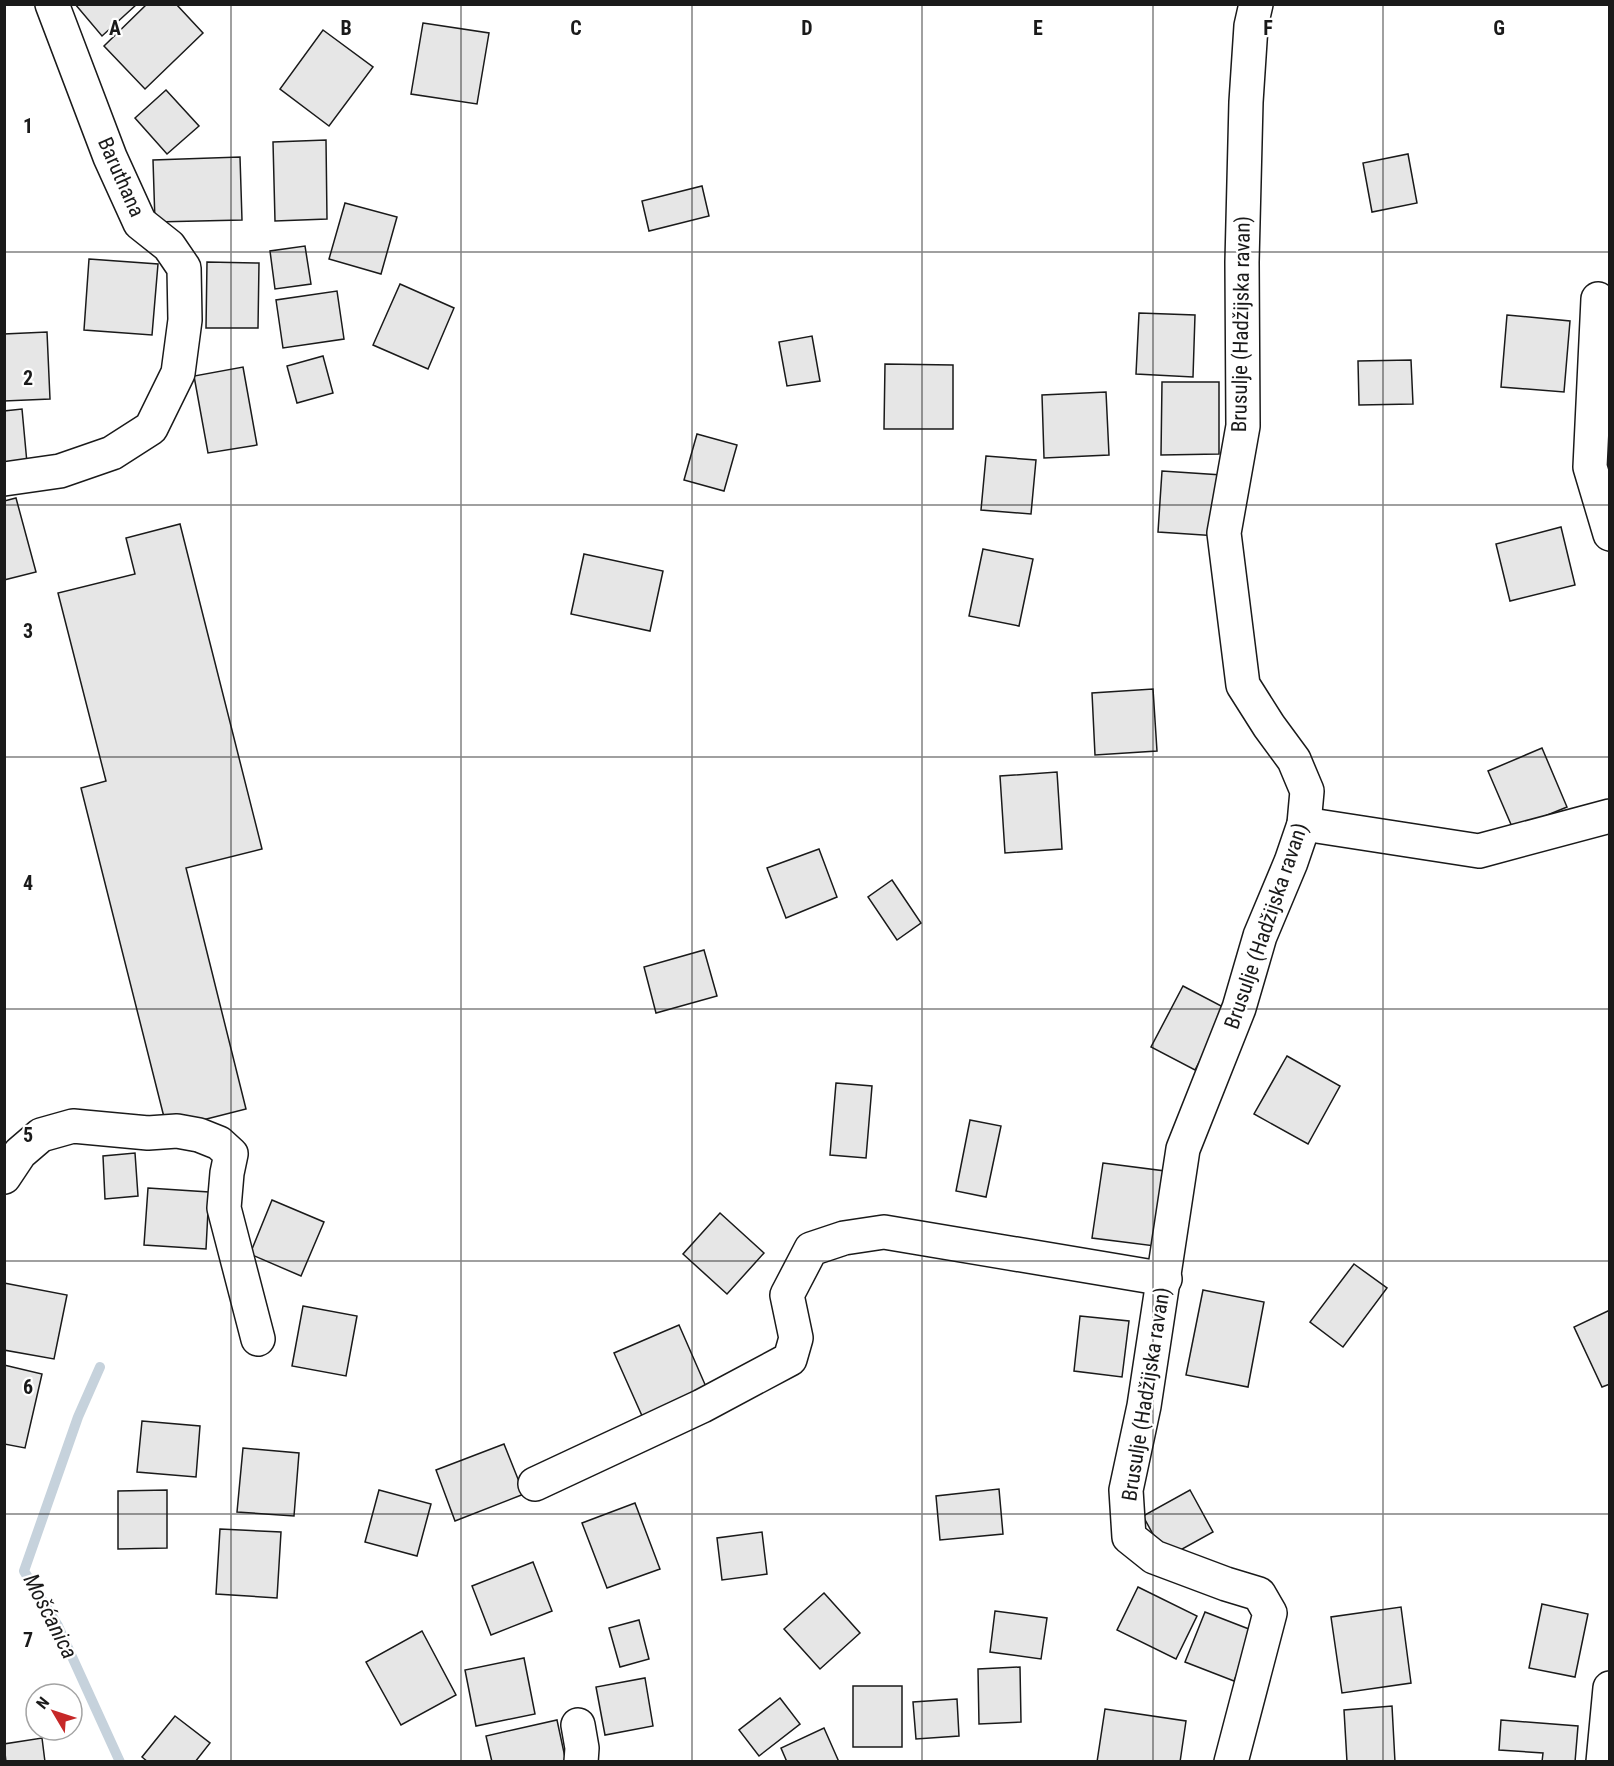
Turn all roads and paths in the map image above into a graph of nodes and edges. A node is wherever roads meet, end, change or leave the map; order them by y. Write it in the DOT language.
graph roads {
  1 [pos="52,4"];
  2 [pos="1256,4"];
  3 [pos="1598,299"];
  4 [pos="4,479"];
  5 [pos="1610,534"];
  6 [pos="1610,816"];
  7 [pos="1304,824"];
  8 [pos="4,1178"];
  9 [pos="1165,1279"];
  10 [pos="258,1340"];
  11 [pos="535,1484"];
  12 [pos="1610,1688"];
  13 [pos="578,1725"];
  14 [pos="581,1761"];
  15 [pos="1231,1761"];
  16 [pos="1603,1761"];
  1 -- 4 [label="street, Baruthana"];
  2 -- 7 [label="street, Brusulje (Hadžijska ravan)"];
  3 -- 5 [label="street"];
  6 -- 7 [label="street"];
  7 -- 9 [label="street, Brusulje (Hadžijska ravan)"];
  8 -- 10 [label="street"];
  9 -- 11 [label="street"];
  9 -- 15 [label="street, Brusulje (Hadžijska ravan)"];
  12 -- 16 [label="street"];
  13 -- 14 [label="street"];
}
